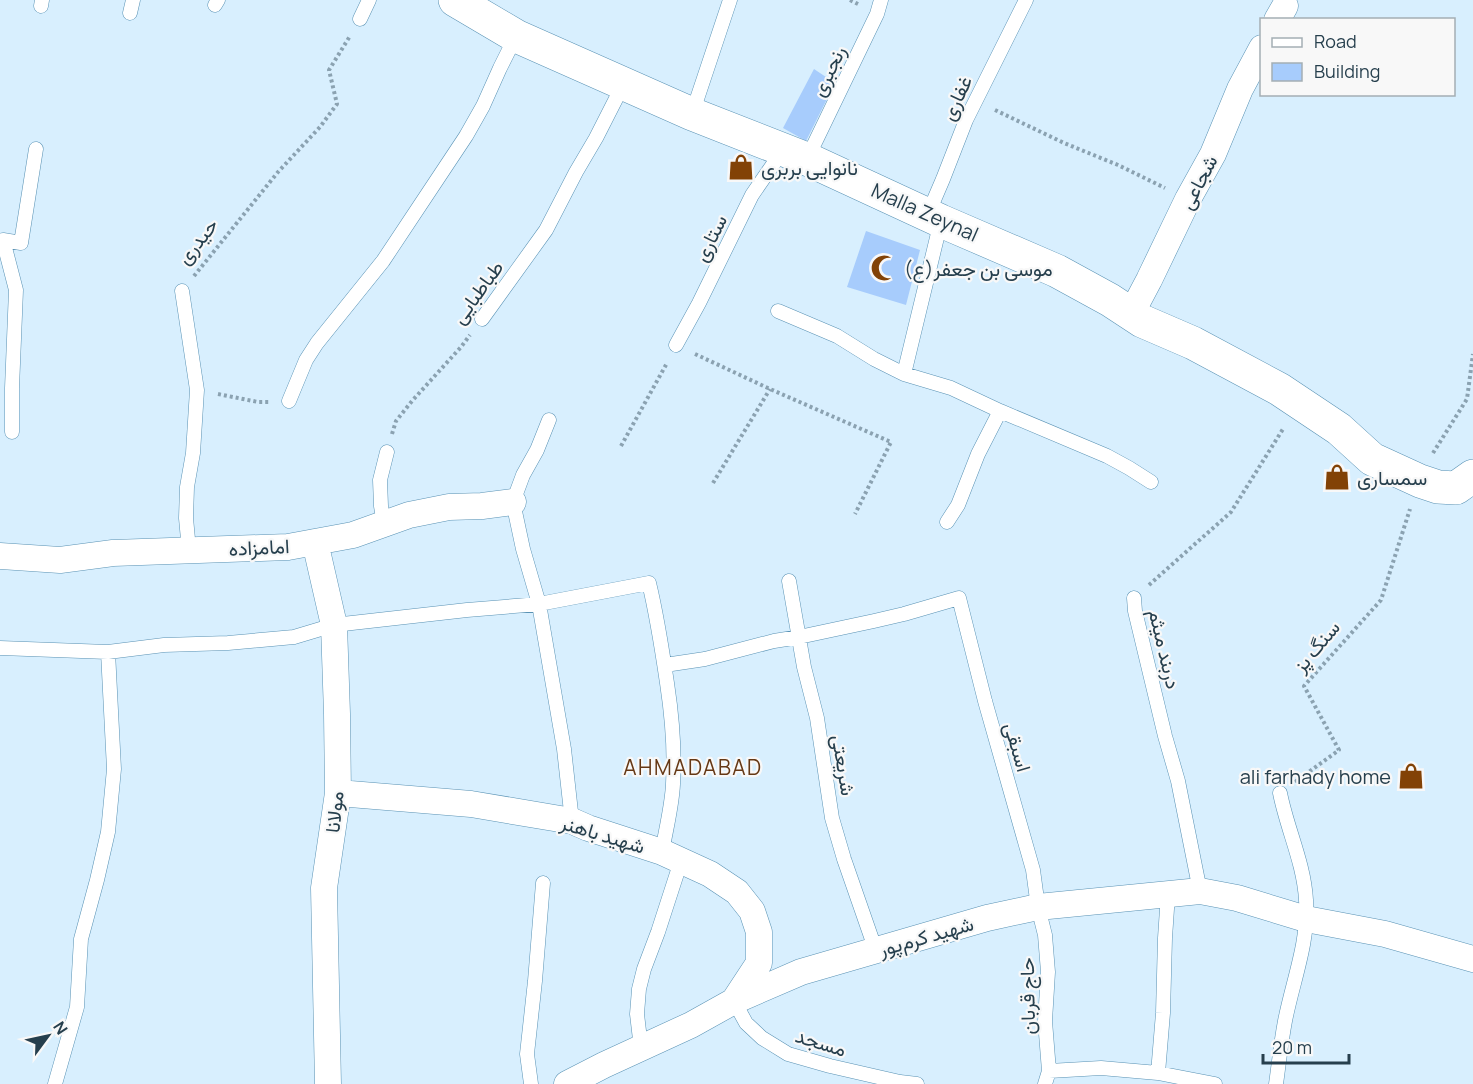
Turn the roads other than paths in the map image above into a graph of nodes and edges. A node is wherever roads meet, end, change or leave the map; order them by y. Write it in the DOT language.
graph roads {
  1 [pos="369,0"];
  2 [pos="455,0"];
  3 [pos="730,0"];
  4 [pos="881,0"];
  5 [pos="1026,0"];
  6 [pos="360,19"];
  7 [pos="516,36"];
  8 [pos="1260,52"];
  9 [pos="624,83"];
  10 [pos="692,114"];
  11 [pos="36,149"];
  12 [pos="795,154"];
  13 [pos="934,217"];
  14 [pos="1,240"];
  15 [pos="182,291"];
  16 [pos="778,311"];
  17 [pos="1131,314"];
  18 [pos="482,319"];
  19 [pos="676,345"];
  20 [pos="904,374"];
  21 [pos="289,401"];
  22 [pos="1000,411"];
  23 [pos="549,420"];
  24 [pos="12,432"];
  25 [pos="387,452"];
  26 [pos="1473,476"];
  27 [pos="1151,482"];
  28 [pos="513,502"];
  29 [pos="947,522"];
  30 [pos="384,524"];
  31 [pos="315,542"];
  32 [pos="189,550"];
  33 [pos="0,556"];
  34 [pos="789,581"];
  35 [pos="1134,598"];
  36 [pos="539,604"];
  37 [pos="334,625"];
  38 [pos="799,637"];
  39 [pos="0,648"];
  40 [pos="108,652"];
  41 [pos="664,665"];
  42 [pos="338,793"];
  43 [pos="1280,793"];
  44 [pos="572,821"];
  45 [pos="671,856"];
  46 [pos="543,883"];
  47 [pos="1200,891"];
  48 [pos="1168,894"];
  49 [pos="1038,907"];
  50 [pos="1306,919"];
  51 [pos="876,951"];
  52 [pos="1473,959"];
  53 [pos="734,1001"];
  54 [pos="641,1048"];
  55 [pos="1158,1072"];
  56 [pos="1047,1077"];
  57 [pos="55,1084"];
  58 [pos="328,1084"];
  59 [pos="531,1084"];
  60 [pos="567,1084"];
  61 [pos="917,1084"];
  62 [pos="1215,1084"];
  63 [pos="1276,1084"];
  1 -- 6 [label="lane"];
  2 -- 7 [label="main road, Malla Zeynal"];
  3 -- 10 [label="lane"];
  4 -- 12 [label="lane, رنجبری"];
  5 -- 13 [label="lane, غفاری"];
  7 -- 9 [label="main road, Malla Zeynal"];
  7 -- 21 [label="lane"];
  8 -- 17 [label="street, شجاعی"];
  9 -- 10 [label="main road, Malla Zeynal"];
  9 -- 18 [label="lane, طباطبایی"];
  10 -- 12 [label="main road, Malla Zeynal"];
  11 -- 14 [label="lane"];
  12 -- 13 [label="main road, Malla Zeynal"];
  12 -- 19 [label="lane, ستاری"];
  13 -- 17 [label="main road, Malla Zeynal"];
  13 -- 20 [label="lane, غفاری"];
  14 -- 24 [label="lane"];
  15 -- 32 [label="lane, حیدری"];
  16 -- 20 [label="lane"];
  17 -- 26 [label="main road, Malla Zeynal"];
  20 -- 22 [label="lane"];
  22 -- 27 [label="lane"];
  22 -- 29 [label="lane"];
  23 -- 28 [label="lane"];
  25 -- 30 [label="lane"];
  28 -- 30 [label="street, امامزاده"];
  28 -- 36 [label="lane"];
  30 -- 31 [label="street, امامزاده"];
  31 -- 32 [label="street, امامزاده"];
  31 -- 37 [label="street, مولانا"];
  32 -- 33 [label="street, امامزاده"];
  34 -- 38 [label="lane, شریعتی"];
  35 -- 47 [label="lane, دربند میثم"];
  36 -- 37 [label="lane"];
  36 -- 41 [label="lane"];
  36 -- 44 [label="lane"];
  37 -- 40 [label="lane"];
  37 -- 42 [label="street, مولانا"];
  38 -- 41 [label="lane"];
  38 -- 49 [label="lane, اسبقی"];
  38 -- 51 [label="lane, شریعتی"];
  39 -- 40 [label="lane"];
  40 -- 57 [label="lane"];
  41 -- 45 [label="lane"];
  42 -- 44 [label="street, شهید باهنر"];
  42 -- 58 [label="street, مولانا"];
  43 -- 50 [label="lane"];
  44 -- 45 [label="street, شهید باهنر"];
  45 -- 53 [label="street, شهید باهنر"];
  45 -- 54 [label="lane"];
  46 -- 59 [label="lane"];
  47 -- 48 [label="street, شهید کرم‌پور"];
  47 -- 50 [label="street, شهید کرم‌پور"];
  48 -- 49 [label="street, شهید کرم‌پور"];
  48 -- 55 [label="lane"];
  49 -- 51 [label="street, شهید کرم‌پور"];
  49 -- 56 [label="lane, حاج قربان"];
  50 -- 52 [label="street, شهید کرم‌پور"];
  50 -- 63 [label="lane"];
  51 -- 53 [label="street, شهید کرم‌پور"];
  53 -- 54 [label="street, شهید کرم‌پور"];
  53 -- 61 [label="lane, مسجد"];
  54 -- 60 [label="street, شهید کرم‌پور"];
  55 -- 56 [label="lane"];
  55 -- 62 [label="lane"];
}
